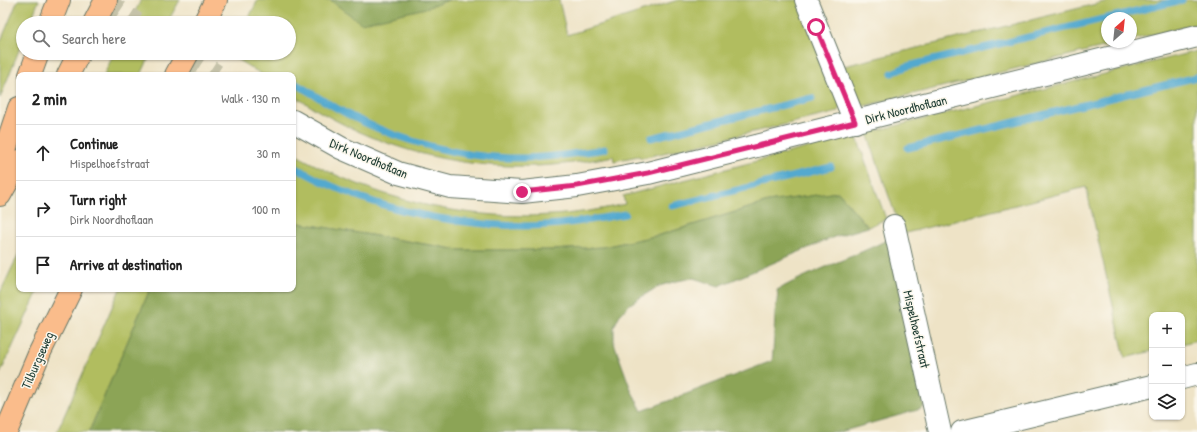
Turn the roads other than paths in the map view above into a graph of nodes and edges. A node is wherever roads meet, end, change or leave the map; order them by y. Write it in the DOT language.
graph roads {
  1 [pos="59,0"];
  2 [pos="106,0"];
  3 [pos="216,0"];
  4 [pos="806,0"];
  5 [pos="53,16"];
  6 [pos="98,16"];
  7 [pos="208,16"];
  8 [pos="1197,36"];
  9 [pos="35,60"];
  10 [pos="76,60"];
  11 [pos="184,60"];
  12 [pos="31,72"];
  13 [pos="70,72"];
  14 [pos="178,72"];
  15 [pos="16,117"];
  16 [pos="855,122"];
  17 [pos="296,123"];
  18 [pos="0,165"];
  19 [pos="16,166"];
  20 [pos="0,195"];
  21 [pos="894,226"];
  22 [pos="70,292"];
  23 [pos="1197,374"];
  24 [pos="1185,377"];
  25 [pos="1149,387"];
  26 [pos="6,432"];
  27 [pos="940,432"];
  28 [pos="962,432"];
  1 -- 5 [label="highway"];
  2 -- 6 [label="highway"];
  3 -- 7 [label="highway"];
  4 -- 16 [label="street"];
  8 -- 16 [label="street, Dirk Noordhoflaan"];
  9 -- 12 [label="highway"];
  10 -- 13 [label="highway"];
  11 -- 14 [label="highway"];
  15 -- 18 [label="highway"];
  16 -- 17 [label="street, Dirk Noordhoflaan"];
  19 -- 20 [label="highway"];
  21 -- 27 [label="street, Mispelhoefstraat"];
  22 -- 26 [label="highway, Tilburgseweg"];
  23 -- 24 [label="street"];
  25 -- 28 [label="street"];
}
